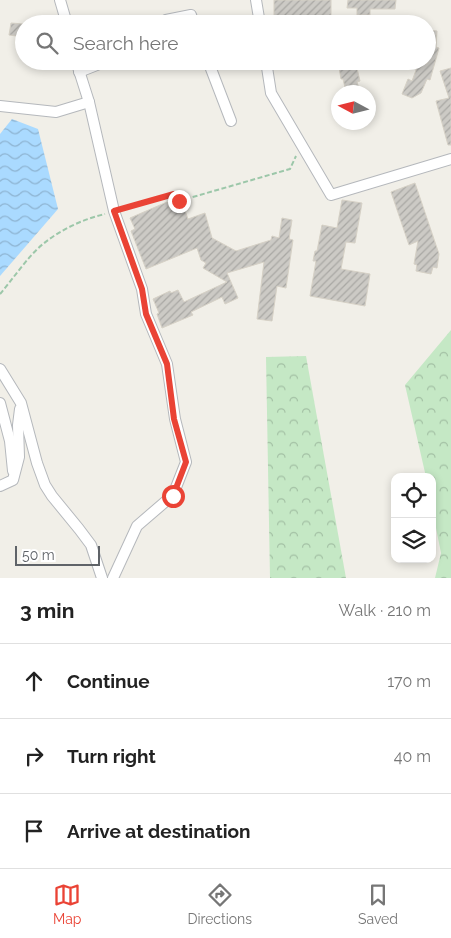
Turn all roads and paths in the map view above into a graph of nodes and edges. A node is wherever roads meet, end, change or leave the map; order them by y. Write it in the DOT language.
graph roads {
  1 [pos="60,0"];
  2 [pos="256,0"];
  3 [pos="64,15"];
  4 [pos="258,15"];
  5 [pos="84,70"];
  6 [pos="211,70"];
  7 [pos="268,70"];
  8 [pos="79,72"];
  9 [pos="88,102"];
  10 [pos="0,106"];
  11 [pos="231,121"];
  12 [pos="302,145"];
  13 [pos="451,159"];
  14 [pos="114,211"];
  15 [pos="0,294"];
  16 [pos="0,369"];
  17 [pos="0,403"];
  18 [pos="21,403"];
  19 [pos="13,480"];
  20 [pos="0,486"];
  21 [pos="102,578"];
  22 [pos="113,578"];
  1 -- 3 [label="street"];
  2 -- 4 [label="street"];
  5 -- 8 [label="street"];
  6 -- 11 [label="street"];
  7 -- 12 [label="street"];
  8 -- 9 [label="street"];
  9 -- 10 [label="street"];
  9 -- 14 [label="street"];
  12 -- 13 [label="street"];
  12 -- 14 [label="path"];
  14 -- 15 [label="path"];
  14 -- 22 [label="street"];
  16 -- 18 [label="street"];
  17 -- 19 [label="street"];
  18 -- 19 [label="street"];
  18 -- 21 [label="street"];
  19 -- 20 [label="street"];
}
